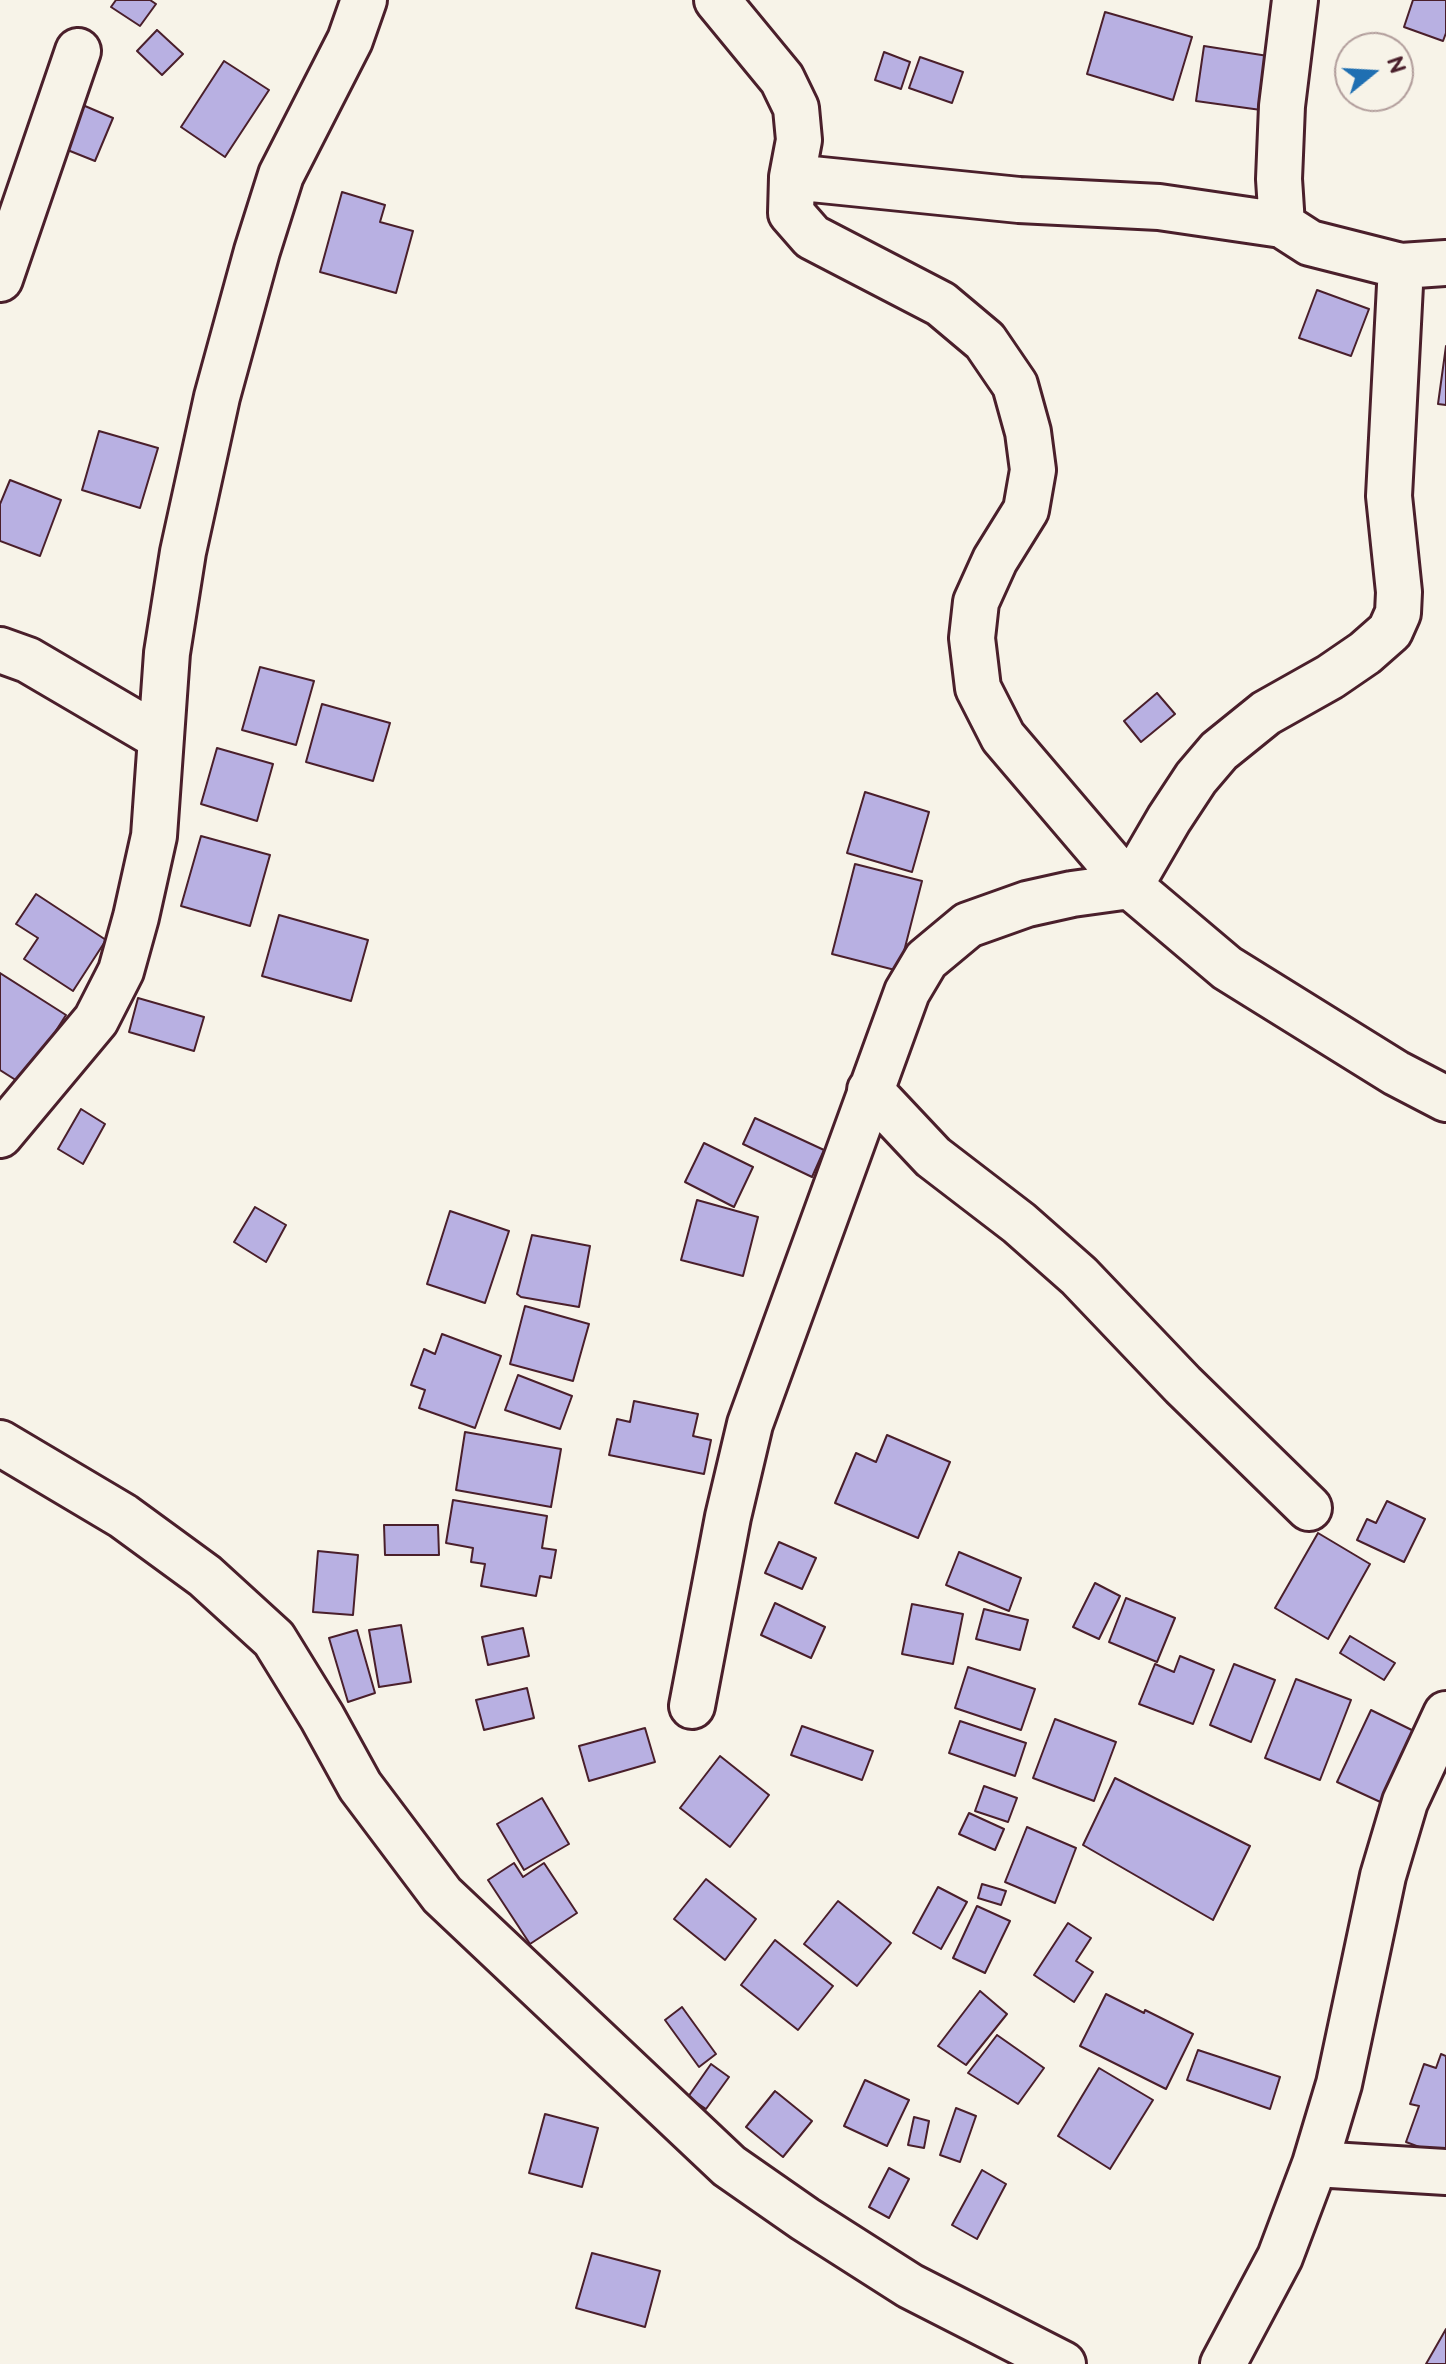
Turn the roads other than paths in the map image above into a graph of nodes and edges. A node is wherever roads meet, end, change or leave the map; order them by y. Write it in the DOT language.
graph roads {
  1 [pos="364,0"];
  2 [pos="717,0"];
  3 [pos="1295,0"];
  4 [pos="78,51"];
  5 [pos="792,177"];
  6 [pos="1282,225"];
  7 [pos="1446,263"];
  8 [pos="1401,266"];
  9 [pos="0,279"];
  10 [pos="0,650"];
  11 [pos="161,738"];
  12 [pos="1130,886"];
  13 [pos="870,1090"];
  14 [pos="1446,1099"];
  15 [pos="0,1135"];
  16 [pos="0,1443"];
  17 [pos="1309,1508"];
  18 [pos="692,1706"];
  19 [pos="1446,1714"];
  20 [pos="1315,2164"];
  21 [pos="1446,2172"];
  22 [pos="1063,2364"];
  23 [pos="1223,2364"];
  1 -- 11 [label="street"];
  2 -- 5 [label="street"];
  3 -- 6 [label="street"];
  4 -- 9 [label="street"];
  5 -- 6 [label="street"];
  5 -- 12 [label="street"];
  6 -- 8 [label="street"];
  7 -- 8 [label="street"];
  8 -- 12 [label="street"];
  10 -- 11 [label="street"];
  11 -- 15 [label="street"];
  12 -- 13 [label="street"];
  12 -- 14 [label="street"];
  13 -- 17 [label="street"];
  13 -- 18 [label="street"];
  16 -- 22 [label="street"];
  19 -- 20 [label="street"];
  20 -- 21 [label="street"];
  20 -- 23 [label="street"];
}
